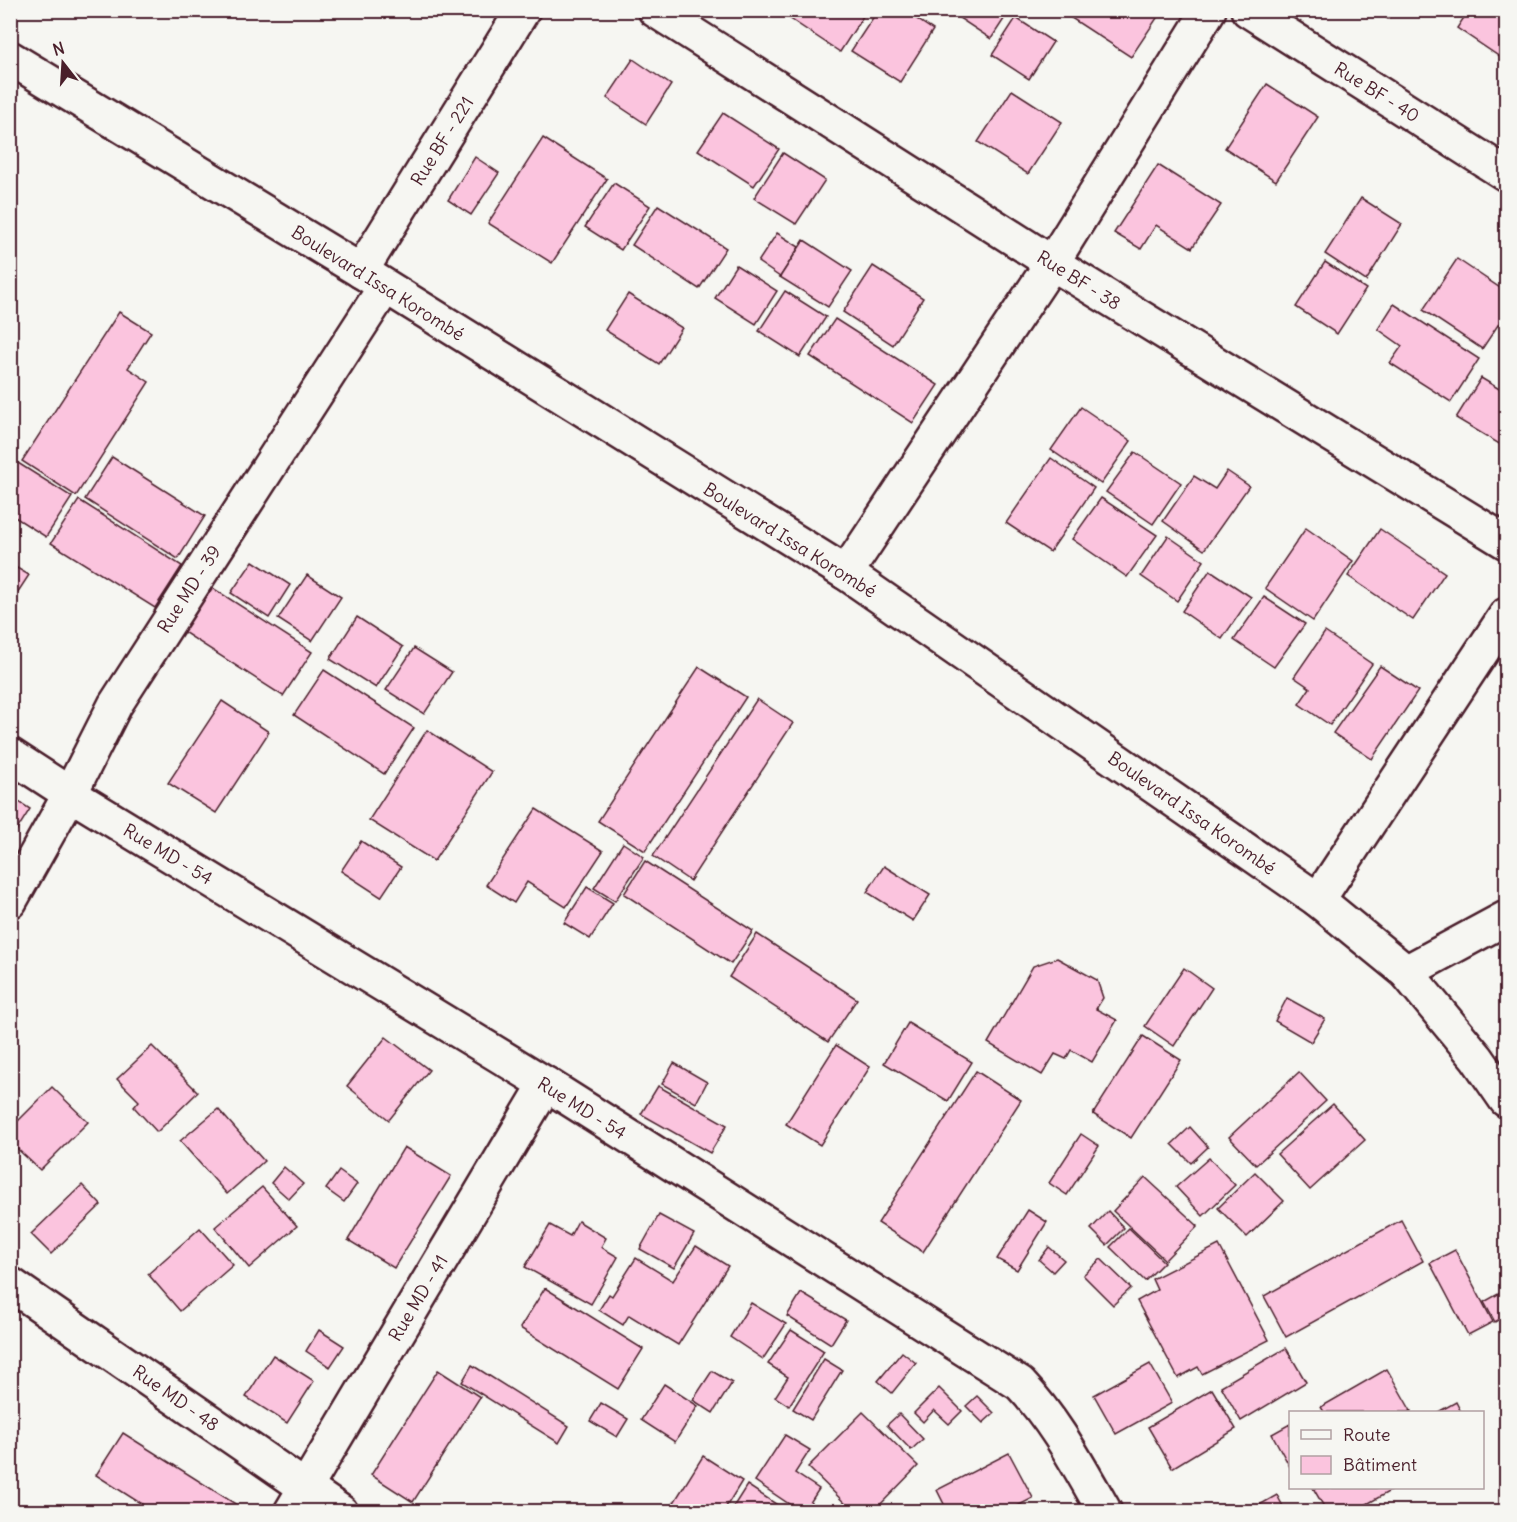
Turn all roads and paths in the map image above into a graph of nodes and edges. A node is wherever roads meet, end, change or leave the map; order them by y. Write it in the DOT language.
graph roads {
  1 [pos="523,10"];
  2 [pos="655,10"];
  3 [pos="1209,10"];
  4 [pos="1248,10"];
  5 [pos="10,58"];
  6 [pos="1506,174"];
  7 [pos="1052,263"];
  8 [pos="373,279"];
  9 [pos="1506,542"];
  10 [pos="846,573"];
  11 [pos="1506,615"];
  12 [pos="10,755"];
  13 [pos="70,794"];
  14 [pos="1318,900"];
  15 [pos="10,901"];
  16 [pos="1506,918"];
  17 [pos="1406,972"];
  18 [pos="546,1084"];
  19 [pos="1506,1100"];
  20 [pos="10,1284"];
  21 [pos="298,1499"];
  22 [pos="341,1512"];
  23 [pos="1105,1512"];
  1 -- 8 [label="street, Rue BF - 221"];
  2 -- 7 [label="street, Rue BF - 38"];
  3 -- 7 [label="street"];
  4 -- 6 [label="street, Rue BF - 40"];
  5 -- 8 [label="street, Boulevard Issa Korombé"];
  7 -- 9 [label="street, Rue BF - 38"];
  7 -- 10 [label="street"];
  8 -- 10 [label="street, Boulevard Issa Korombé"];
  8 -- 13 [label="street, Rue MD - 39"];
  10 -- 14 [label="street, Boulevard Issa Korombé"];
  11 -- 14 [label="street"];
  12 -- 13 [label="street, Rue MD - 54"];
  13 -- 15 [label="street, Rue MD - 39"];
  13 -- 18 [label="street, Rue MD - 54"];
  14 -- 17 [label="street, Boulevard Issa Korombé"];
  16 -- 17 [label="street"];
  17 -- 19 [label="street, Boulevard Issa Korombé"];
  18 -- 21 [label="street, Rue MD - 41"];
  18 -- 23 [label="street, Rue MD - 54"];
  20 -- 21 [label="street, Rue MD - 48"];
  21 -- 22 [label="street, Rue MD - 48"];
}
